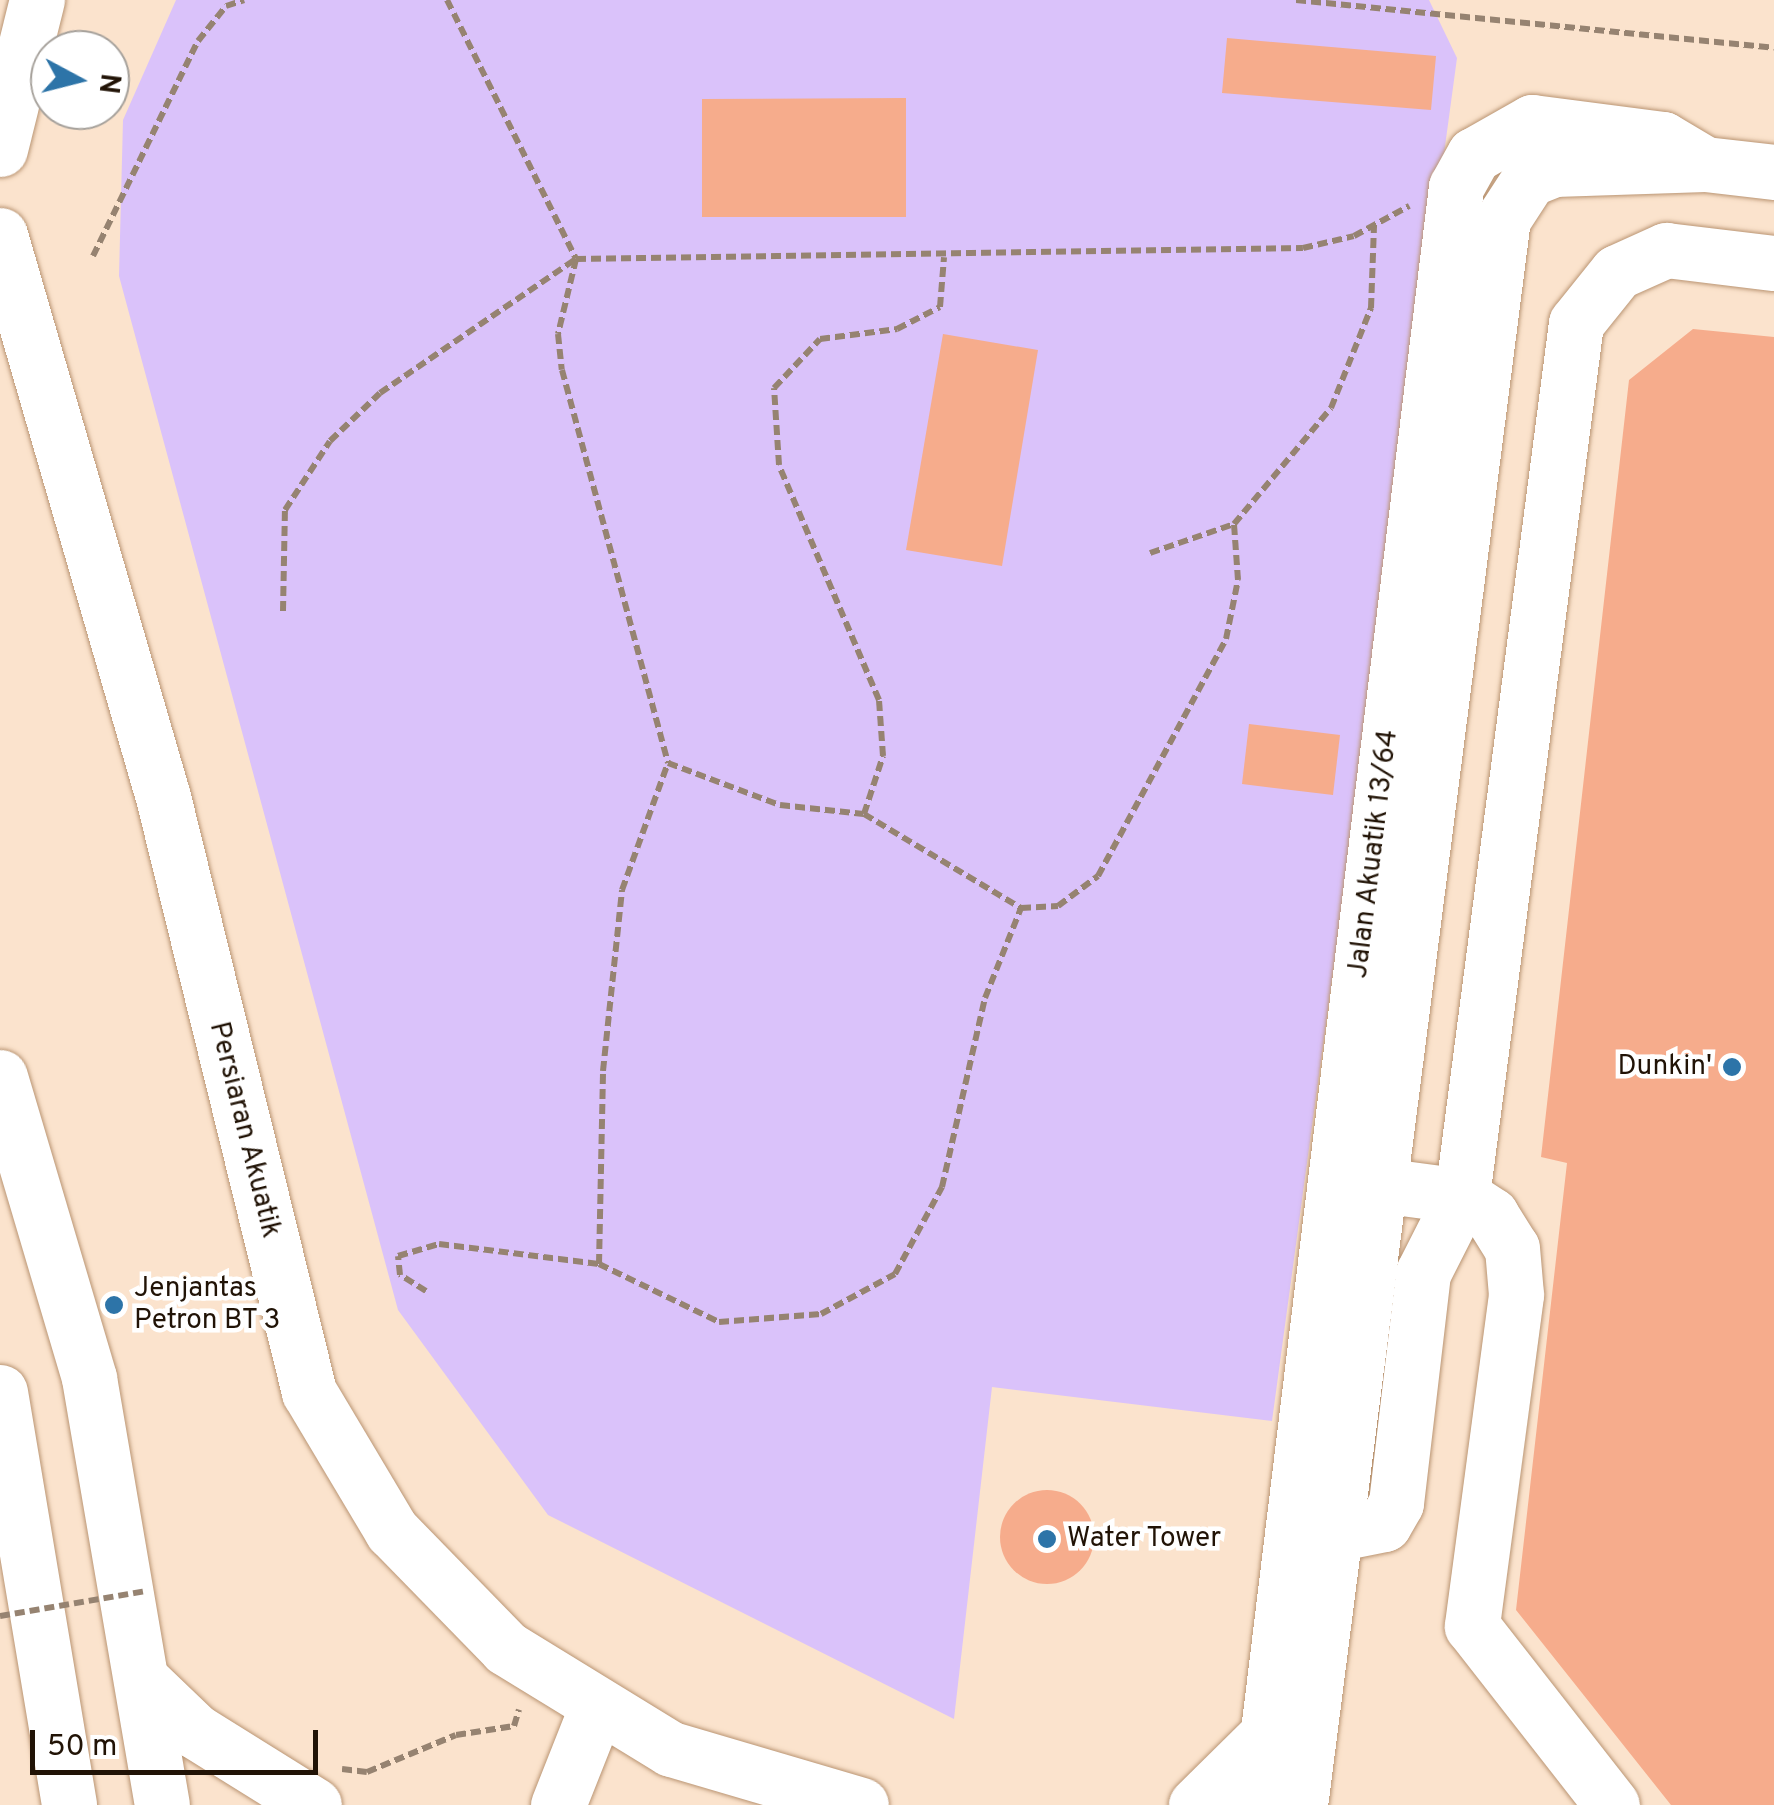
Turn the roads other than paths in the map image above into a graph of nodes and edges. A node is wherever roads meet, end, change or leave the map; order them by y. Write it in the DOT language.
graph roads {
  1 [pos="36,0"];
  2 [pos="0,149"];
  3 [pos="1705,164"];
  4 [pos="1774,172"];
  5 [pos="0,235"];
  6 [pos="1774,263"];
  7 [pos="0,1077"];
  8 [pos="1380,1186"];
  9 [pos="1462,1196"];
  10 [pos="0,1392"];
  11 [pos="1334,1534"];
  12 [pos="143,1681"];
  13 [pos="596,1708"];
  14 [pos="1289,1735"];
  15 [pos="323,1786"];
  16 [pos="68,1805"];
  17 [pos="162,1805"];
  18 [pos="558,1805"];
  19 [pos="861,1805"];
  20 [pos="1196,1805"];
  21 [pos="1260,1805"];
  22 [pos="1300,1805"];
  23 [pos="1310,1805"];
  24 [pos="1612,1805"];
  1 -- 2 [label="main road"];
  3 -- 4 [label="main road, Jalan Akuatik 13/64"];
  3 -- 8 [label="main road, Jalan Akuatik 13/64"];
  3 -- 14 [label="main road, Jalan Akuatik 13/64"];
  5 -- 13 [label="main road, Persiaran Akuatik"];
  6 -- 9 [label="main road"];
  7 -- 12 [label="main road"];
  8 -- 9 [label="main road"];
  8 -- 11 [label="main road, Jalan Akuatik 13/64"];
  9 -- 11 [label="main road"];
  9 -- 24 [label="main road"];
  10 -- 16 [label="main road"];
  11 -- 14 [label="main road, Jalan Akuatik 13/64"];
  12 -- 15 [label="main road"];
  12 -- 17 [label="main road"];
  13 -- 18 [label="main road"];
  13 -- 19 [label="main road, Persiaran Akuatik"];
  14 -- 20 [label="main road"];
  14 -- 21 [label="main road, Jalan Akuatik 13/64"];
  14 -- 22 [label="main road, Jalan Akuatik 13/64"];
  14 -- 23 [label="main road"];
}
